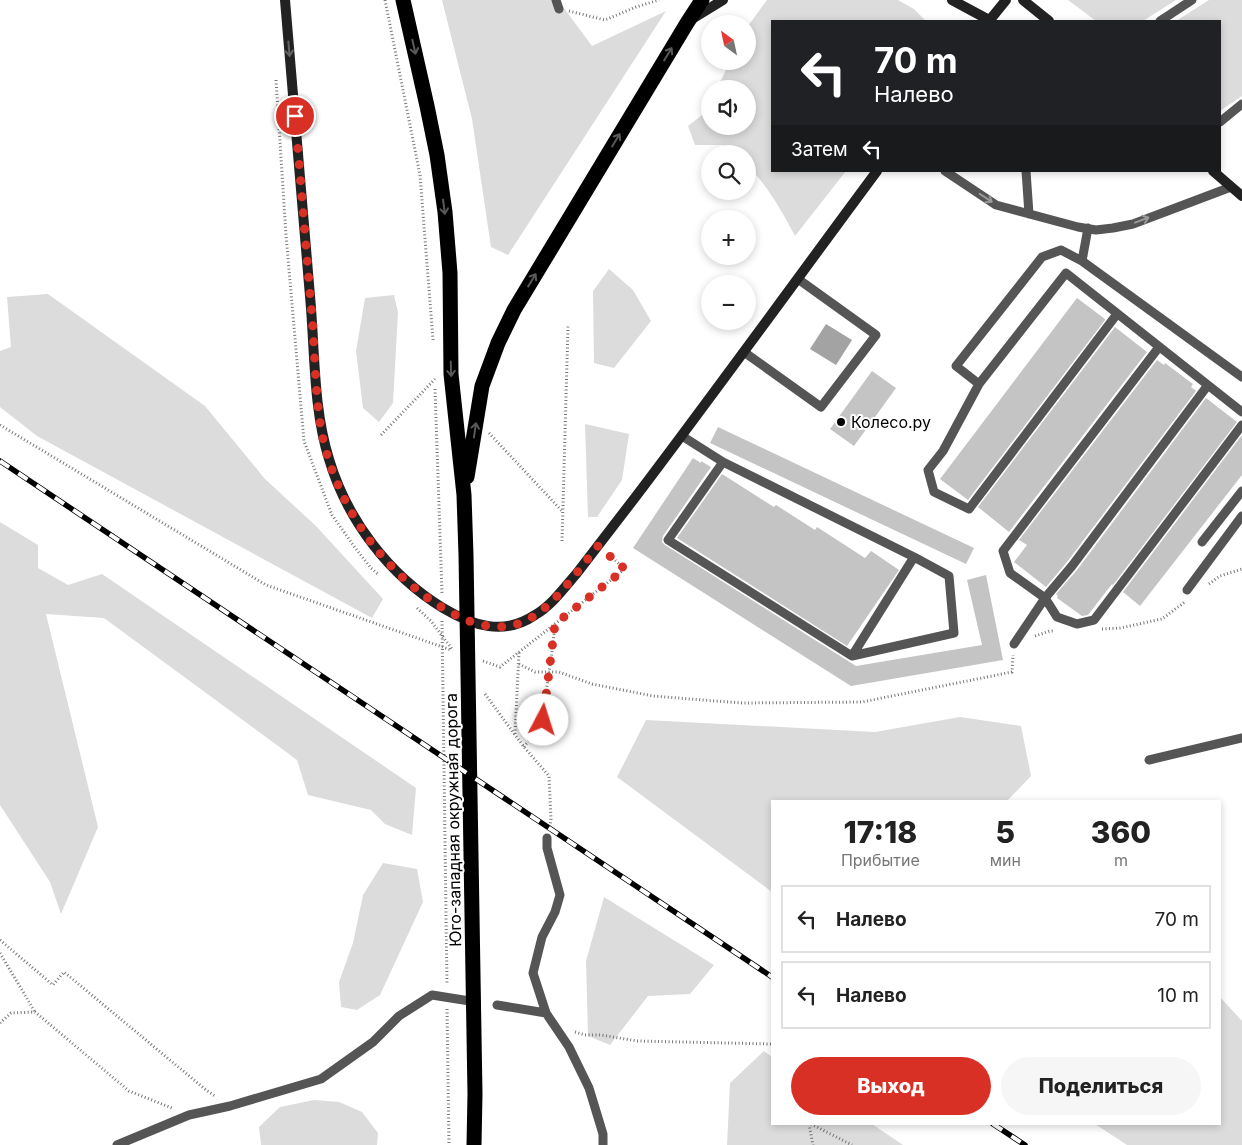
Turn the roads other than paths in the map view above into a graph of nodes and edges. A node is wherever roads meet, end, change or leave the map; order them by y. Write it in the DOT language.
graph roads {
  1 [pos="285,0"];
  2 [pos="403,0"];
  3 [pos="702,0"];
  4 [pos="723,0"];
  5 [pos="952,0"];
  6 [pos="1006,0"];
  7 [pos="1023,0"];
  8 [pos="1192,0"];
  9 [pos="988,20"];
  10 [pos="991,20"];
  11 [pos="1049,20"];
  12 [pos="1162,20"];
  13 [pos="687,23"];
  14 [pos="1242,104"];
  15 [pos="1221,121"];
  16 [pos="875,172"];
  17 [pos="947,172"];
  18 [pos="1026,172"];
  19 [pos="1214,172"];
  20 [pos="1231,187"];
  21 [pos="1242,196"];
  22 [pos="1029,214"];
  23 [pos="1088,228"];
  24 [pos="1082,261"];
  25 [pos="798,279"];
  26 [pos="1117,314"];
  27 [pos="1159,347"];
  28 [pos="744,352"];
  29 [pos="1242,377"];
  30 [pos="979,384"];
  31 [pos="1208,385"];
  32 [pos="1242,412"];
  33 [pos="1242,425"];
  34 [pos="682,436"];
  35 [pos="723,462"];
  36 [pos="1242,491"];
  37 [pos="464,495"];
  38 [pos="1242,516"];
  39 [pos="1202,542"];
  40 [pos="914,557"];
  41 [pos="1189,594"];
  42 [pos="1045,598"];
  43 [pos="1014,644"];
  44 [pos="852,656"];
  45 [pos="1242,738"];
  46 [pos="1149,760"];
  47 [pos="548,838"];
  48 [pos="479,1002"];
  49 [pos="497,1005"];
  50 [pos="546,1013"];
  51 [pos="117,1145"];
  52 [pos="474,1145"];
  53 [pos="603,1145"];
  1 -- 34 [label="street, one-way"];
  2 -- 37 [label="highway, one-way"];
  3 -- 13 [label="highway"];
  4 -- 13 [label="street"];
  5 -- 9 [label="street"];
  6 -- 10 [label="street"];
  7 -- 11 [label="street"];
  8 -- 12 [label="lane"];
  37 -- 13 [label="highway, one-way"];
  14 -- 15 [label="lane"];
  16 -- 25 [label="street"];
  17 -- 22 [label="lane, one-way"];
  18 -- 22 [label="lane"];
  19 -- 20 [label="street"];
  20 -- 21 [label="street"];
  23 -- 20 [label="lane, one-way"];
  22 -- 23 [label="lane"];
  23 -- 24 [label="lane"];
  24 -- 29 [label="lane"];
  24 -- 30 [label="lane"];
  25 -- 28 [label="street"];
  25 -- 28 [label="lane"];
  26 -- 27 [label="lane"];
  26 -- 30 [label="lane"];
  26 -- 30 [label="lane"];
  27 -- 31 [label="lane"];
  27 -- 42 [label="lane"];
  28 -- 34 [label="street"];
  31 -- 32 [label="lane"];
  31 -- 42 [label="lane"];
  33 -- 42 [label="lane"];
  34 -- 35 [label="lane"];
  35 -- 40 [label="lane"];
  35 -- 44 [label="lane"];
  36 -- 39 [label="lane"];
  37 -- 52 [label="highway, Юго-западная окружная дорога"];
  38 -- 41 [label="lane"];
  40 -- 44 [label="lane"];
  40 -- 44 [label="lane"];
  42 -- 43 [label="lane"];
  45 -- 46 [label="lane"];
  47 -- 50 [label="lane"];
  48 -- 51 [label="lane"];
  49 -- 50 [label="lane"];
  50 -- 53 [label="lane"];
}
